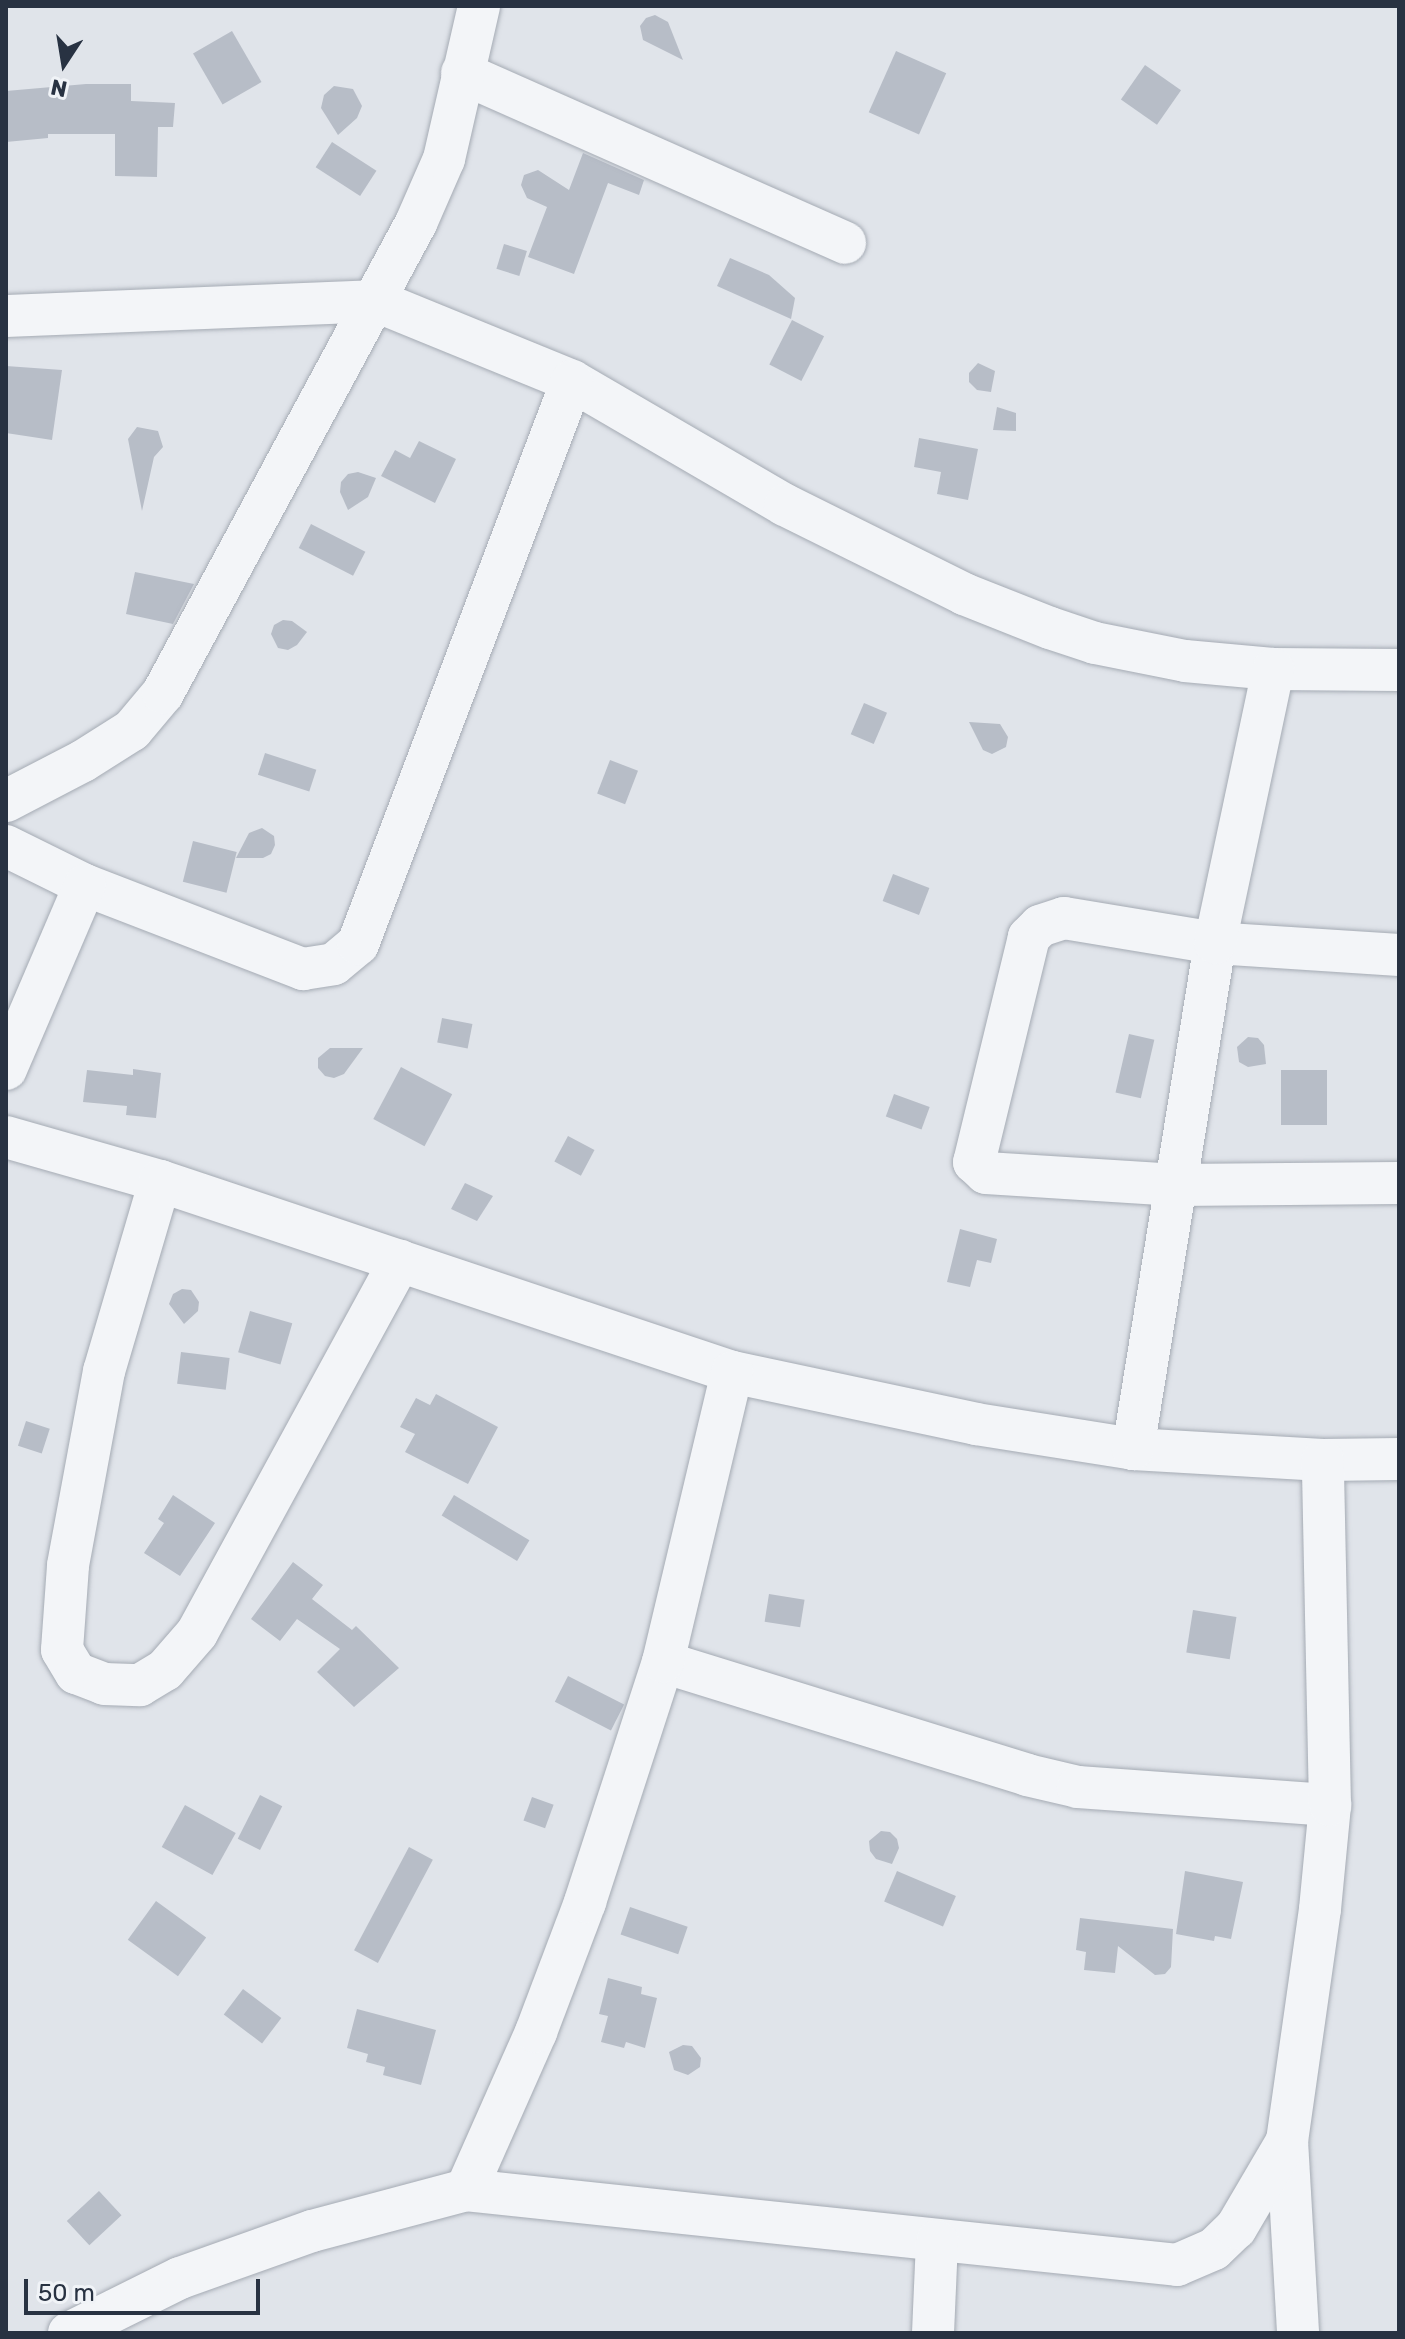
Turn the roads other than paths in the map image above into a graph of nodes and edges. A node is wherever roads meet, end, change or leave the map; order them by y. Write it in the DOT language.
graph roads {
  1 [pos="479,6"];
  2 [pos="462,73"];
  3 [pos="845,243"];
  4 [pos="376,301"];
  5 [pos="6,316"];
  6 [pos="572,381"];
  7 [pos="1273,669"];
  8 [pos="1399,670"];
  9 [pos="6,801"];
  10 [pos="6,846"];
  11 [pos="85,885"];
  12 [pos="1215,943"];
  13 [pos="1399,955"];
  14 [pos="6,1069"];
  15 [pos="6,1137"];
  16 [pos="160,1181"];
  17 [pos="1399,1183"];
  18 [pos="1177,1185"];
  19 [pos="400,1261"];
  20 [pos="732,1372"];
  21 [pos="1133,1449"];
  22 [pos="1399,1459"];
  23 [pos="1323,1460"];
  24 [pos="663,1662"];
  25 [pos="1330,1805"];
  26 [pos="1287,2141"];
  27 [pos="466,2190"];
  28 [pos="937,2241"];
  29 [pos="69,2333"];
  30 [pos="933,2333"];
  31 [pos="1298,2333"];
  1 -- 2 [label="street"];
  2 -- 3 [label="street"];
  2 -- 4 [label="street"];
  4 -- 5 [label="street"];
  4 -- 6 [label="street"];
  4 -- 9 [label="street"];
  6 -- 7 [label="street"];
  6 -- 11 [label="street"];
  7 -- 8 [label="street"];
  7 -- 12 [label="street"];
  10 -- 11 [label="street"];
  11 -- 14 [label="street"];
  12 -- 13 [label="street"];
  12 -- 18 [label="street"];
  12 -- 18 [label="street"];
  15 -- 16 [label="street"];
  16 -- 19 [label="street"];
  16 -- 19 [label="street"];
  17 -- 18 [label="street"];
  18 -- 21 [label="street"];
  19 -- 20 [label="street"];
  20 -- 21 [label="street"];
  20 -- 24 [label="street"];
  21 -- 23 [label="street"];
  22 -- 23 [label="street"];
  23 -- 25 [label="street"];
  24 -- 25 [label="street"];
  24 -- 27 [label="street"];
  25 -- 26 [label="street"];
  26 -- 28 [label="street"];
  26 -- 31 [label="street"];
  27 -- 28 [label="street"];
  27 -- 29 [label="street"];
  28 -- 30 [label="street"];
}
